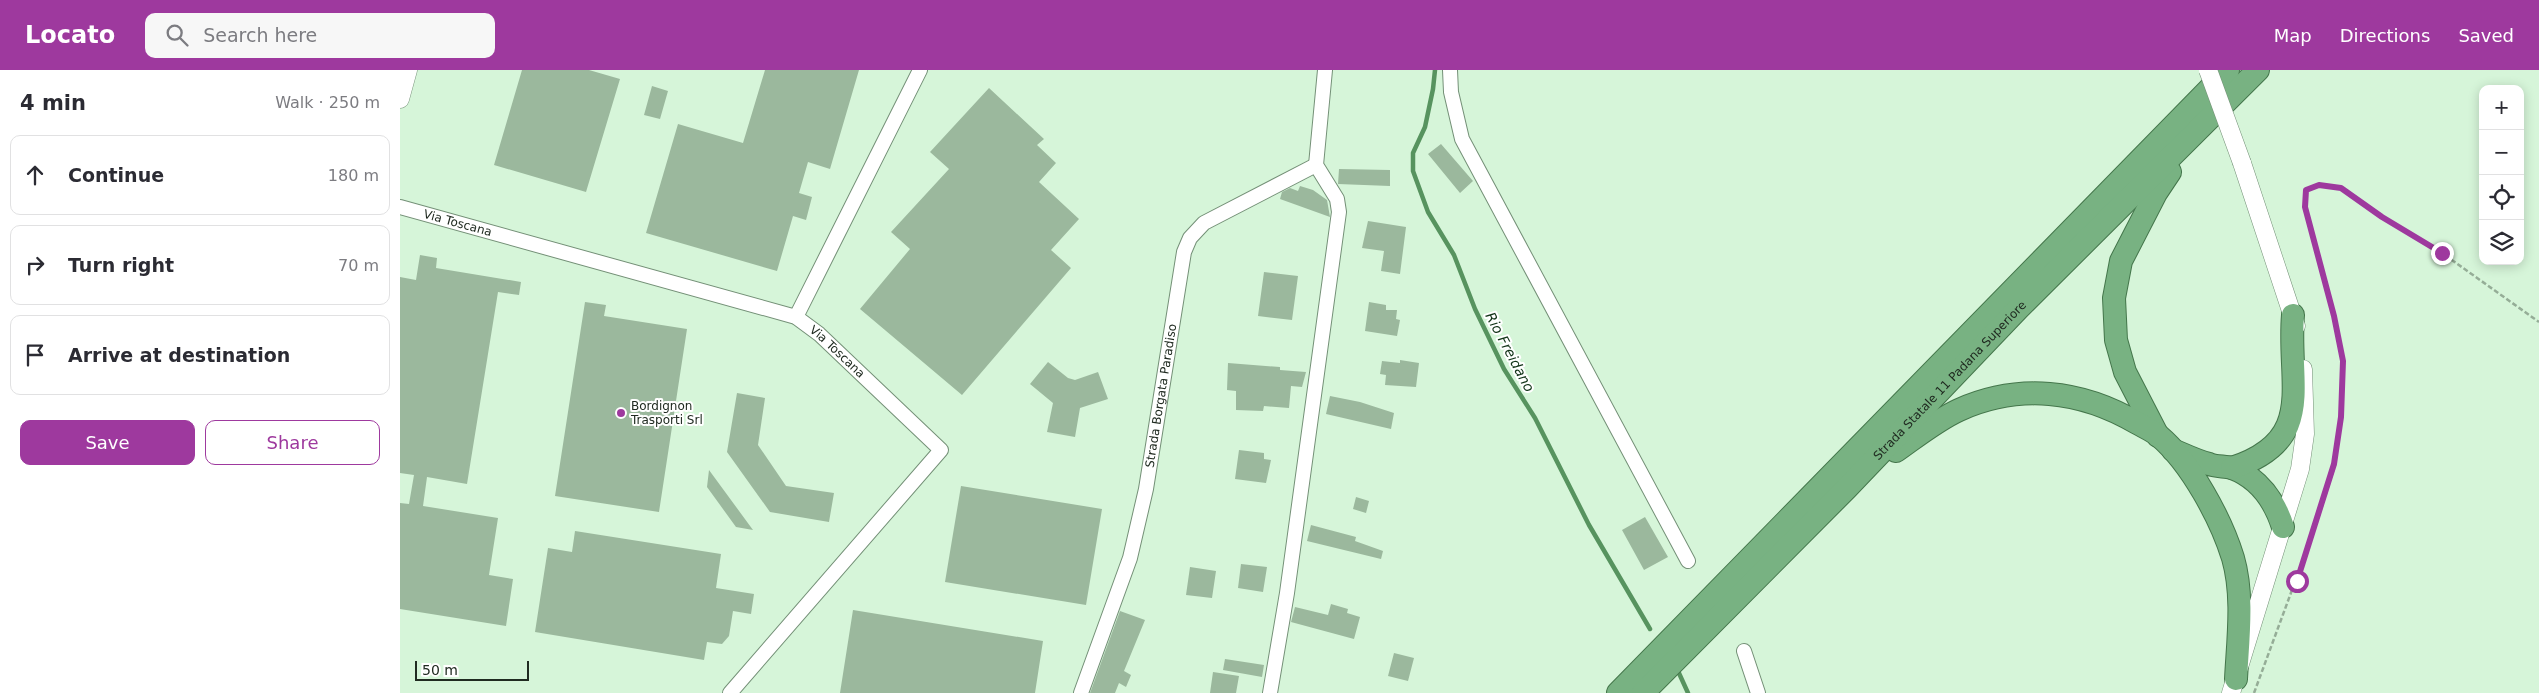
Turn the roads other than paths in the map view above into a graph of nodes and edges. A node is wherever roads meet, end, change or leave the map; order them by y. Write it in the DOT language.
graph roads {
  1 [pos="408,70"];
  2 [pos="920,70"];
  3 [pos="1326,70"];
  4 [pos="1450,70"];
  5 [pos="2208,70"];
  6 [pos="2228,70"];
  7 [pos="2258,70"];
  8 [pos="400,99"];
  9 [pos="2197,132"];
  10 [pos="1316,165"];
  11 [pos="400,207"];
  12 [pos="2293,316"];
  13 [pos="796,317"];
  14 [pos="2166,443"];
  15 [pos="2232,468"];
  16 [pos="1848,488"];
  17 [pos="2283,527"];
  18 [pos="1688,561"];
  19 [pos="1744,651"];
  20 [pos="2233,686"];
  21 [pos="730,693"];
  22 [pos="1081,693"];
  23 [pos="1270,693"];
  24 [pos="1618,693"];
  25 [pos="1644,693"];
  26 [pos="1758,693"];
  1 -- 8 [label="street"];
  2 -- 13 [label="street"];
  3 -- 10 [label="street"];
  4 -- 18 [label="street"];
  5 -- 12 [label="street, bridge"];
  6 -- 24 [label="highway, Strada Statale 11 Padana Superiore"];
  7 -- 9 [label="highway, Strada Statale 11 Padana Superiore"];
  9 -- 14 [label="highway"];
  9 -- 16 [label="highway, Strada Statale 11 Padana Superiore"];
  10 -- 22 [label="street, Strada Borgata Paradiso"];
  10 -- 23 [label="street"];
  11 -- 13 [label="street, Via Toscana"];
  12 -- 15 [label="highway"];
  12 -- 17 [label="street"];
  13 -- 21 [label="street, Via Toscana"];
  14 -- 15 [label="highway"];
  14 -- 16 [label="highway"];
  14 -- 20 [label="highway"];
  15 -- 17 [label="highway"];
  16 -- 25 [label="highway, Strada Statale 11 Padana Superiore"];
  17 -- 20 [label="street"];
  19 -- 26 [label="street"];
}
